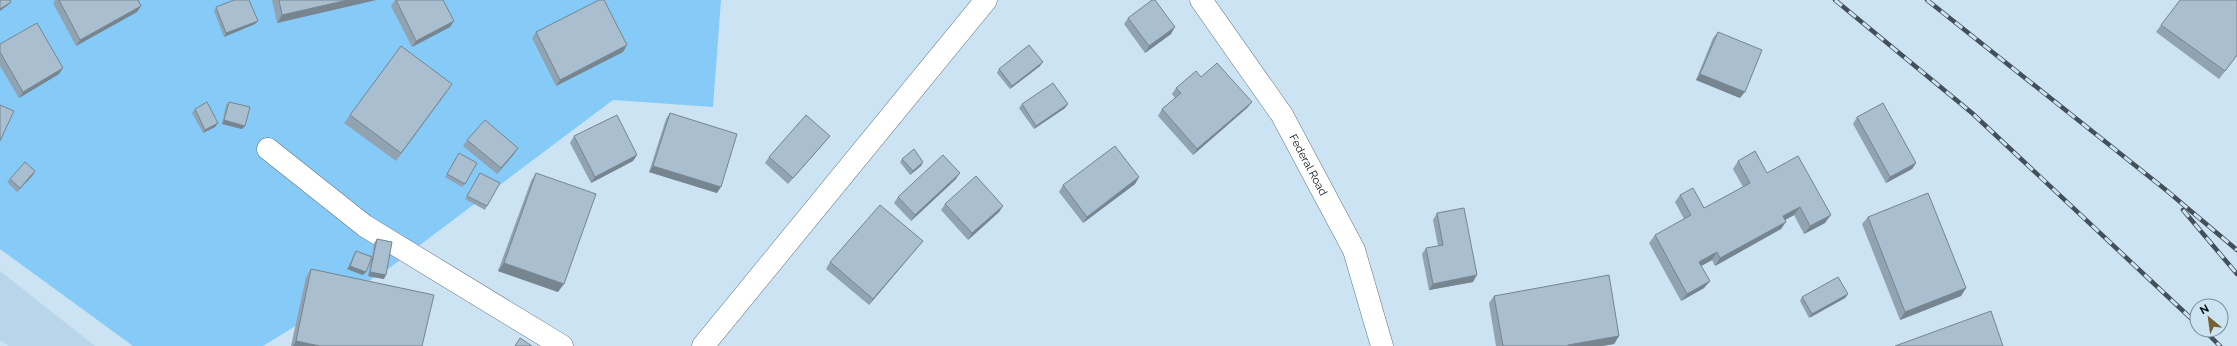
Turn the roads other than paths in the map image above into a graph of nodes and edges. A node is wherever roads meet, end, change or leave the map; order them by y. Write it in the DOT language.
graph roads {
  1 [pos="986,0"];
  2 [pos="1200,0"];
  3 [pos="268,148"];
  4 [pos="562,346"];
  5 [pos="703,346"];
  6 [pos="1382,346"];
  1 -- 5 [label="street"];
  2 -- 6 [label="street, Federal Road"];
  3 -- 4 [label="street"];
}
